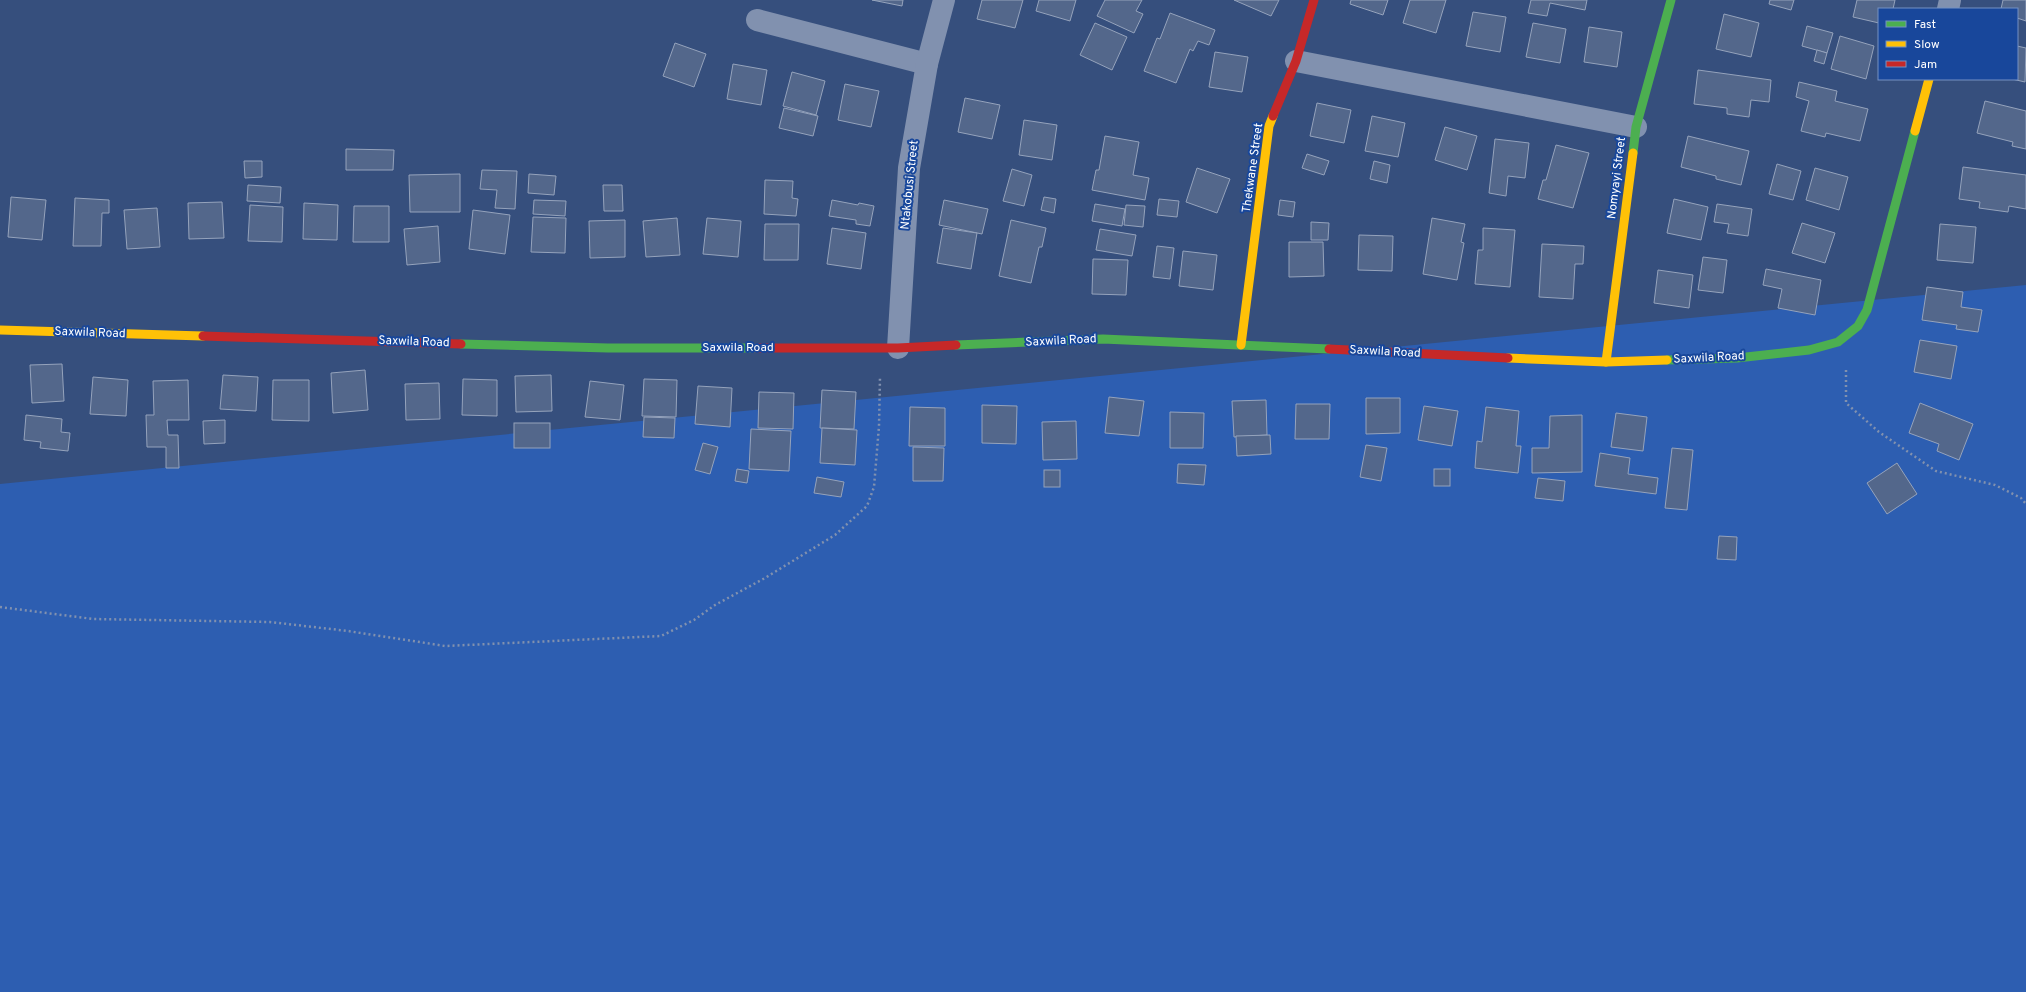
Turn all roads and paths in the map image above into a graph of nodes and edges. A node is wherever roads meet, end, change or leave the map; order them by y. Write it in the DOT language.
graph roads {
  1 [pos="944,0"];
  2 [pos="1314,0"];
  3 [pos="1671,0"];
  4 [pos="757,20"];
  5 [pos="1296,61"];
  6 [pos="927,64"];
  7 [pos="1929,80"];
  8 [pos="1636,127"];
  9 [pos="0,330"];
  10 [pos="1838,342"];
  11 [pos="1241,345"];
  12 [pos="890,348"];
  13 [pos="1606,362"];
  14 [pos="2026,504"];
  15 [pos="0,607"];
  1 -- 6 [label="street, Ntakobusi Street"];
  2 -- 5 [label="street, Thekwane Street"];
  3 -- 8 [label="street, Nomyayi Street"];
  4 -- 6 [label="street"];
  5 -- 8 [label="street"];
  5 -- 11 [label="street, Thekwane Street"];
  6 -- 12 [label="street, Ntakobusi Street"];
  7 -- 10 [label="street, Saxwila Road"];
  8 -- 13 [label="street, Nomyayi Street"];
  9 -- 12 [label="street, Saxwila Road"];
  10 -- 13 [label="street, Saxwila Road"];
  10 -- 14 [label="path"];
  11 -- 12 [label="street, Saxwila Road"];
  11 -- 13 [label="street, Saxwila Road"];
  12 -- 15 [label="path"];
}
